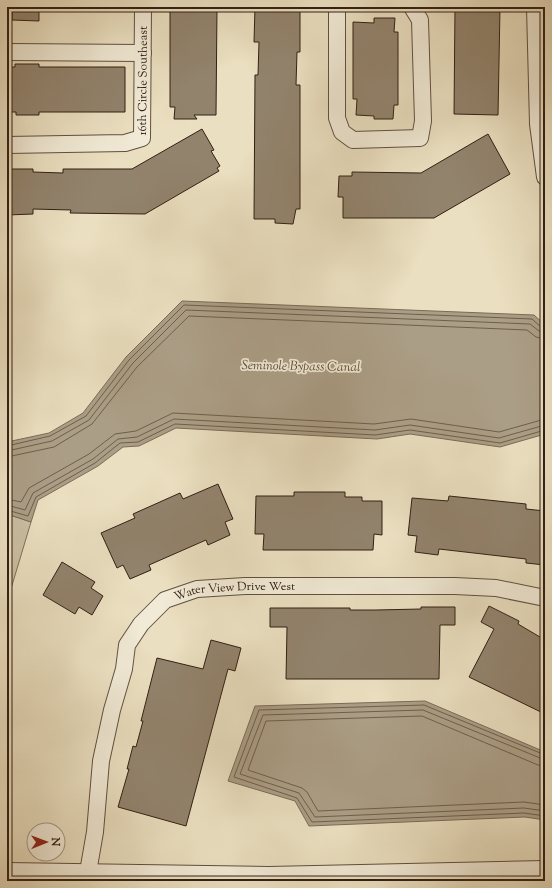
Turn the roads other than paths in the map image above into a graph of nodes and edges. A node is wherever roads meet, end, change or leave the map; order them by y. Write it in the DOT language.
graph roads {
  1 [pos="143,7"];
  2 [pos="339,7"];
  3 [pos="412,7"];
  4 [pos="535,7"];
  5 [pos="7,52"];
  6 [pos="143,53"];
  7 [pos="7,145"];
  8 [pos="545,177"];
  9 [pos="545,598"];
  10 [pos="545,870"];
  11 [pos="7,871"];
  12 [pos="88,876"];
  13 [pos="257,878"];
  1 -- 6 [label="street, 16th Circle Southeast"];
  2 -- 3 [label="street"];
  4 -- 8 [label="street"];
  5 -- 6 [label="street"];
  6 -- 7 [label="street, 16th Circle Southeast"];
  9 -- 12 [label="street, Water View Drive West"];
  10 -- 13 [label="street"];
  11 -- 12 [label="street"];
  12 -- 13 [label="street"];
}
